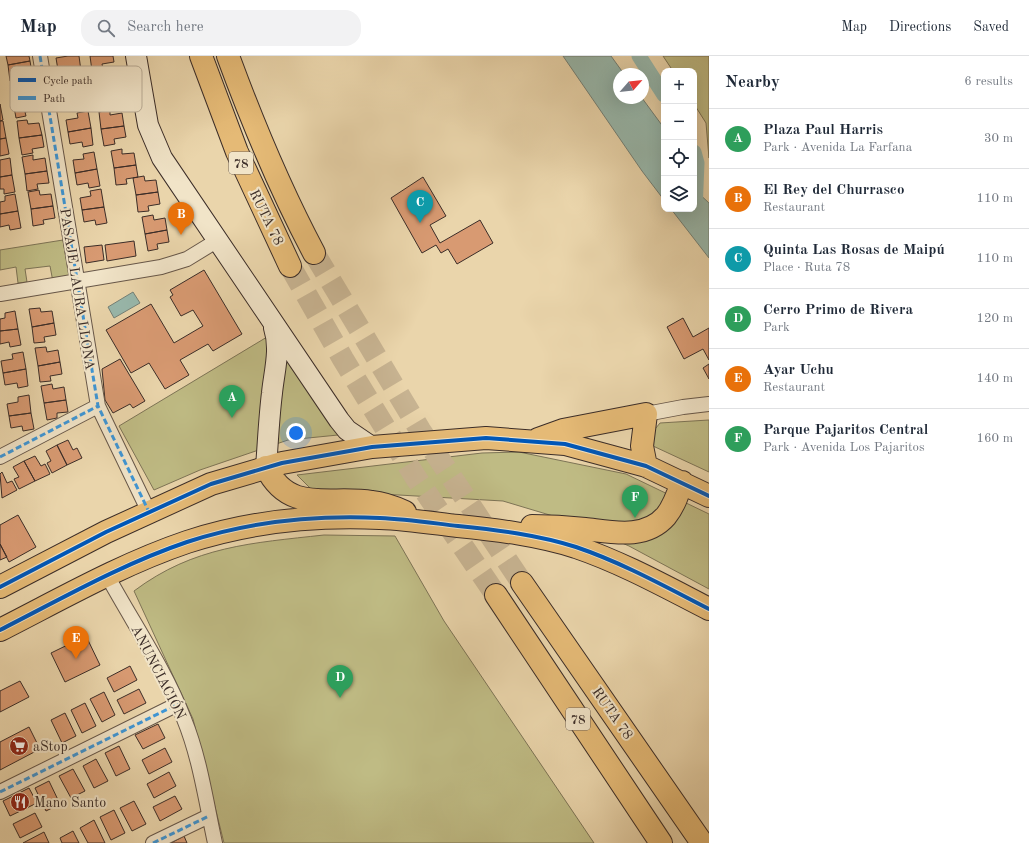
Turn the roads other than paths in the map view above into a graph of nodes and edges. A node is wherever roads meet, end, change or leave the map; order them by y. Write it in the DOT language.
graph roads {
  1 [pos="40,56"];
  2 [pos="136,56"];
  3 [pos="201,56"];
  4 [pos="228,56"];
  5 [pos="42,66"];
  6 [pos="138,66"];
  7 [pos="142,96"];
  8 [pos="49,112"];
  9 [pos="218,240"];
  10 [pos="314,253"];
  11 [pos="290,266"];
  12 [pos="76,282"];
  13 [pos="0,294"];
  14 [pos="271,321"];
  15 [pos="709,404"];
  16 [pos="98,406"];
  17 [pos="646,414"];
  18 [pos="533,441"];
  19 [pos="372,446"];
  20 [pos="0,455"];
  21 [pos="646,466"];
  22 [pos="266,467"];
  23 [pos="682,482"];
  24 [pos="709,496"];
  25 [pos="149,512"];
  26 [pos="419,521"];
  27 [pos="483,529"];
  28 [pos="108,576"];
  29 [pos="522,583"];
  30 [pos="0,587"];
  31 [pos="496,595"];
  32 [pos="709,609"];
  33 [pos="0,630"];
  34 [pos="178,704"];
  35 [pos="0,792"];
  36 [pos="209,816"];
  37 [pos="153,843"];
  38 [pos="215,843"];
  39 [pos="661,843"];
  40 [pos="702,843"];
  1 -- 5 [label="street, PASAJE LAURA LLONA"];
  2 -- 6 [label="street"];
  3 -- 11 [label="main road, RUTA 78 / 78"];
  4 -- 10 [label="main road, RUTA 78 / 78"];
  7 -- 9 [label="street"];
  8 -- 12 [label="street, PASAJE LAURA LLONA"];
  9 -- 12 [label="street"];
  9 -- 14 [label="street"];
  12 -- 13 [label="street"];
  12 -- 16 [label="street, PASAJE LAURA LLONA"];
  14 -- 19 [label="street"];
  14 -- 22 [label="street"];
  15 -- 17 [label="street"];
  16 -- 20 [label="street"];
  16 -- 25 [label="street, PASAJE LAURA LLONA"];
  17 -- 18 [label="main road"];
  17 -- 21 [label="main road"];
  18 -- 19 [label="main road"];
  18 -- 21 [label="main road"];
  19 -- 22 [label="main road"];
  21 -- 23 [label="main road"];
  22 -- 25 [label="main road"];
  22 -- 26 [label="main road"];
  23 -- 24 [label="main road"];
  23 -- 27 [label="main road"];
  25 -- 30 [label="main road"];
  26 -- 27 [label="main road"];
  26 -- 28 [label="main road"];
  27 -- 32 [label="main road"];
  28 -- 33 [label="main road"];
  28 -- 34 [label="street, ANUNCIACIÓN"];
  29 -- 40 [label="main road, RUTA 78 / 78"];
  31 -- 39 [label="main road, 78"];
  34 -- 35 [label="street"];
  34 -- 36 [label="street, ANUNCIACIÓN"];
  36 -- 37 [label="street"];
  36 -- 38 [label="street, ANUNCIACIÓN"];
}
